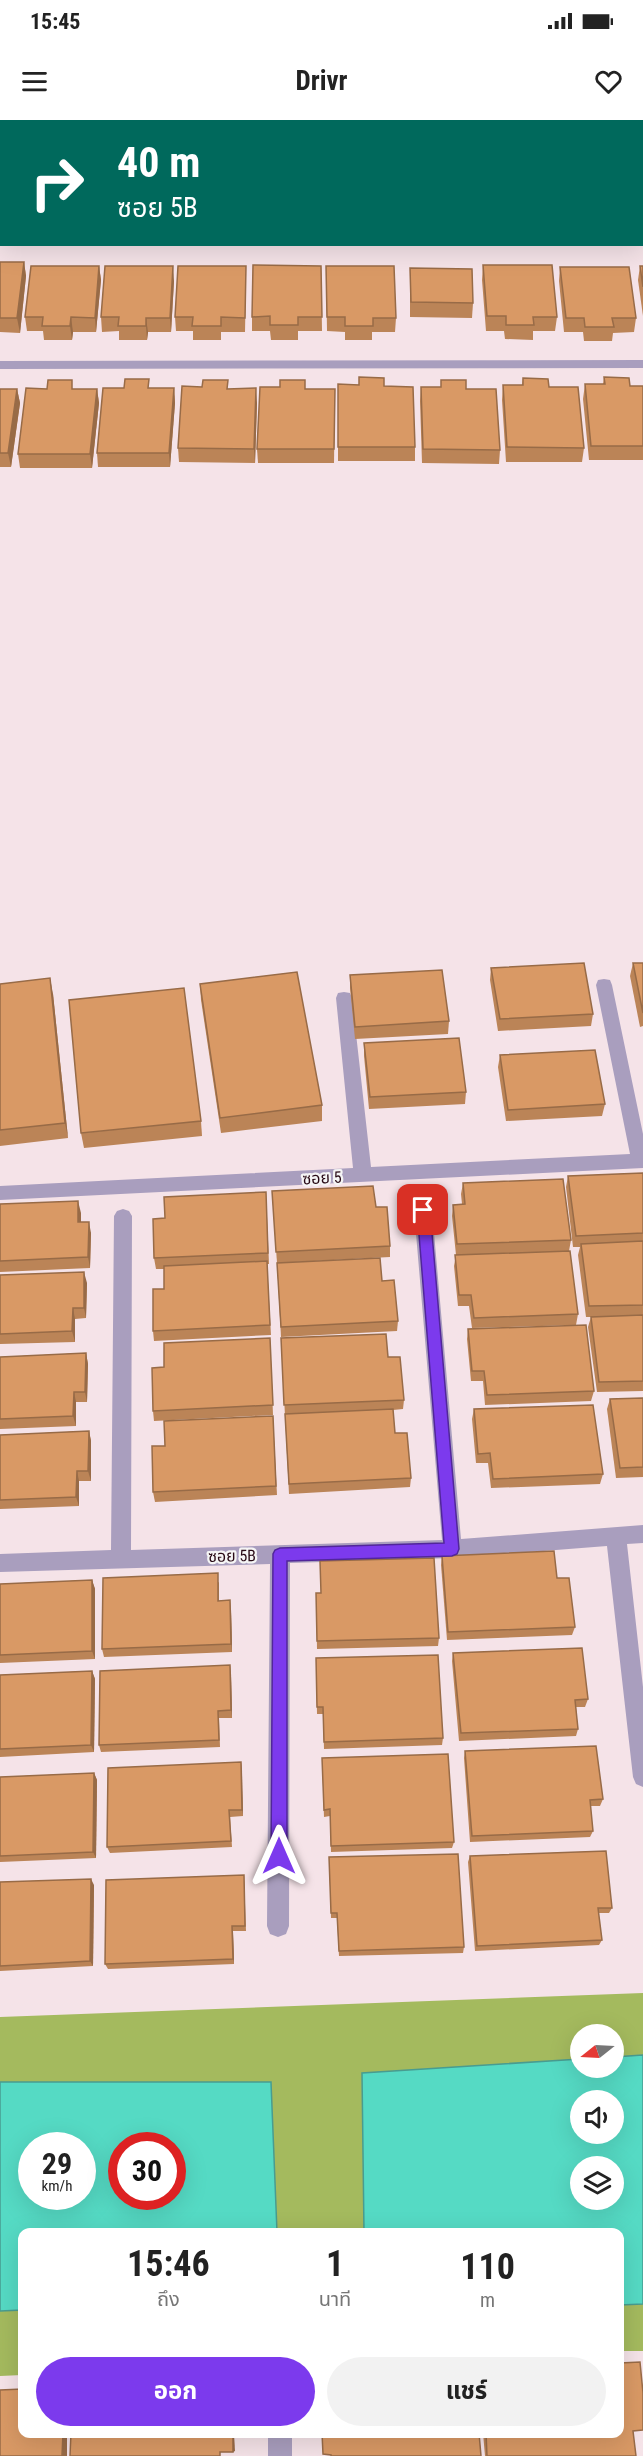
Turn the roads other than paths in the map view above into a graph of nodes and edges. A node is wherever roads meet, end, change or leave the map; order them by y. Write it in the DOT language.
graph roads {
  1 [pos="643,364"];
  2 [pos="0,365"];
  3 [pos="604,985"];
  4 [pos="344,998"];
  5 [pos="642,1161"];
  6 [pos="363,1176"];
  7 [pos="0,1193"];
  8 [pos="423,1210"];
  9 [pos="123,1216"];
  10 [pos="643,1534"];
  11 [pos="616,1537"];
  12 [pos="452,1549"];
  13 [pos="280,1554"];
  14 [pos="121,1558"];
  15 [pos="0,1563"];
  16 [pos="643,1777"];
  17 [pos="279,1926"];
  18 [pos="280,2438"];
  19 [pos="280,2456"];
  1 -- 2 [label="street"];
  3 -- 5 [label="street"];
  4 -- 6 [label="street"];
  5 -- 6 [label="street, ซอย 5"];
  6 -- 7 [label="street, ซอย 5"];
  8 -- 12 [label="street"];
  9 -- 14 [label="street"];
  10 -- 11 [label="street, ซอย 5B"];
  11 -- 12 [label="street, ซอย 5B"];
  11 -- 16 [label="street"];
  12 -- 13 [label="street, ซอย 5B"];
  13 -- 14 [label="street, ซอย 5B"];
  13 -- 17 [label="street"];
  14 -- 15 [label="street, ซอย 5B"];
  18 -- 19 [label="street"];
}
